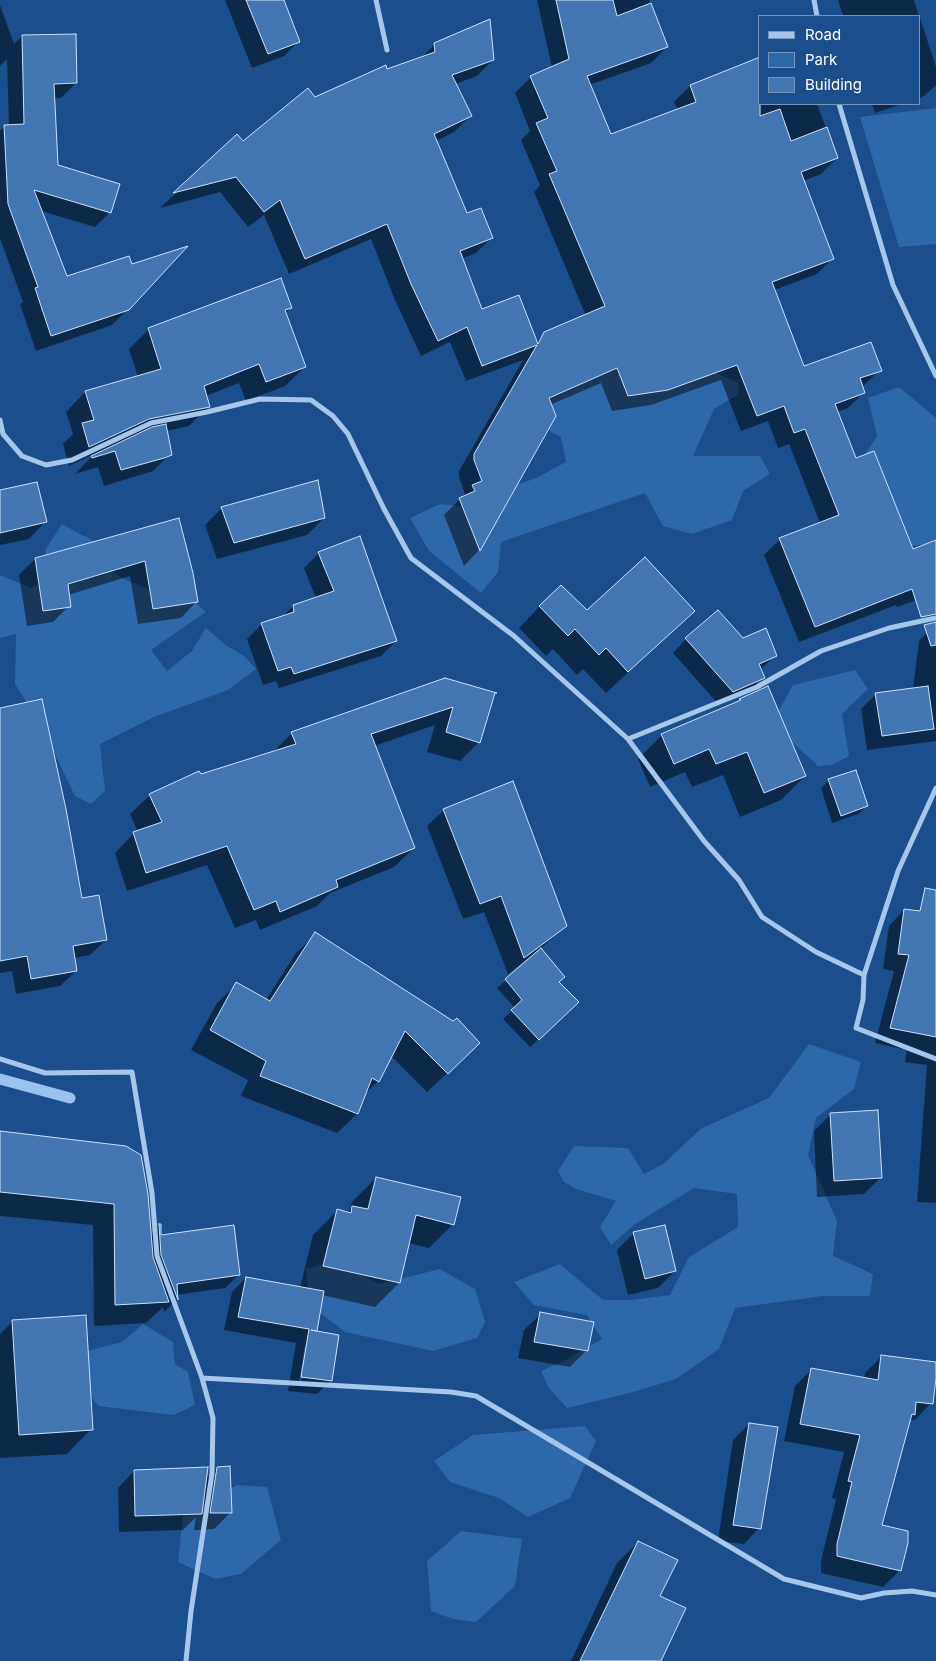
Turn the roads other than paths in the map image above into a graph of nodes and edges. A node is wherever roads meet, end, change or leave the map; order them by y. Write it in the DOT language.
graph roads {
  1 [pos="376,0"];
  2 [pos="814,0"];
  3 [pos="817,15"];
  4 [pos="387,50"];
  5 [pos="839,105"];
  6 [pos="936,376"];
  7 [pos="0,420"];
  8 [pos="936,618"];
  9 [pos="628,739"];
  10 [pos="936,788"];
  11 [pos="864,975"];
  12 [pos="936,1059"];
  13 [pos="0,1060"];
  14 [pos="202,1378"];
  15 [pos="936,1595"];
  16 [pos="186,1661"];
  1 -- 4 [label="street"];
  2 -- 3 [label="street"];
  5 -- 6 [label="street"];
  7 -- 9 [label="street"];
  8 -- 9 [label="street"];
  9 -- 11 [label="street"];
  10 -- 11 [label="street"];
  11 -- 12 [label="street"];
  13 -- 14 [label="street"];
  14 -- 15 [label="street"];
  14 -- 16 [label="street"];
}
